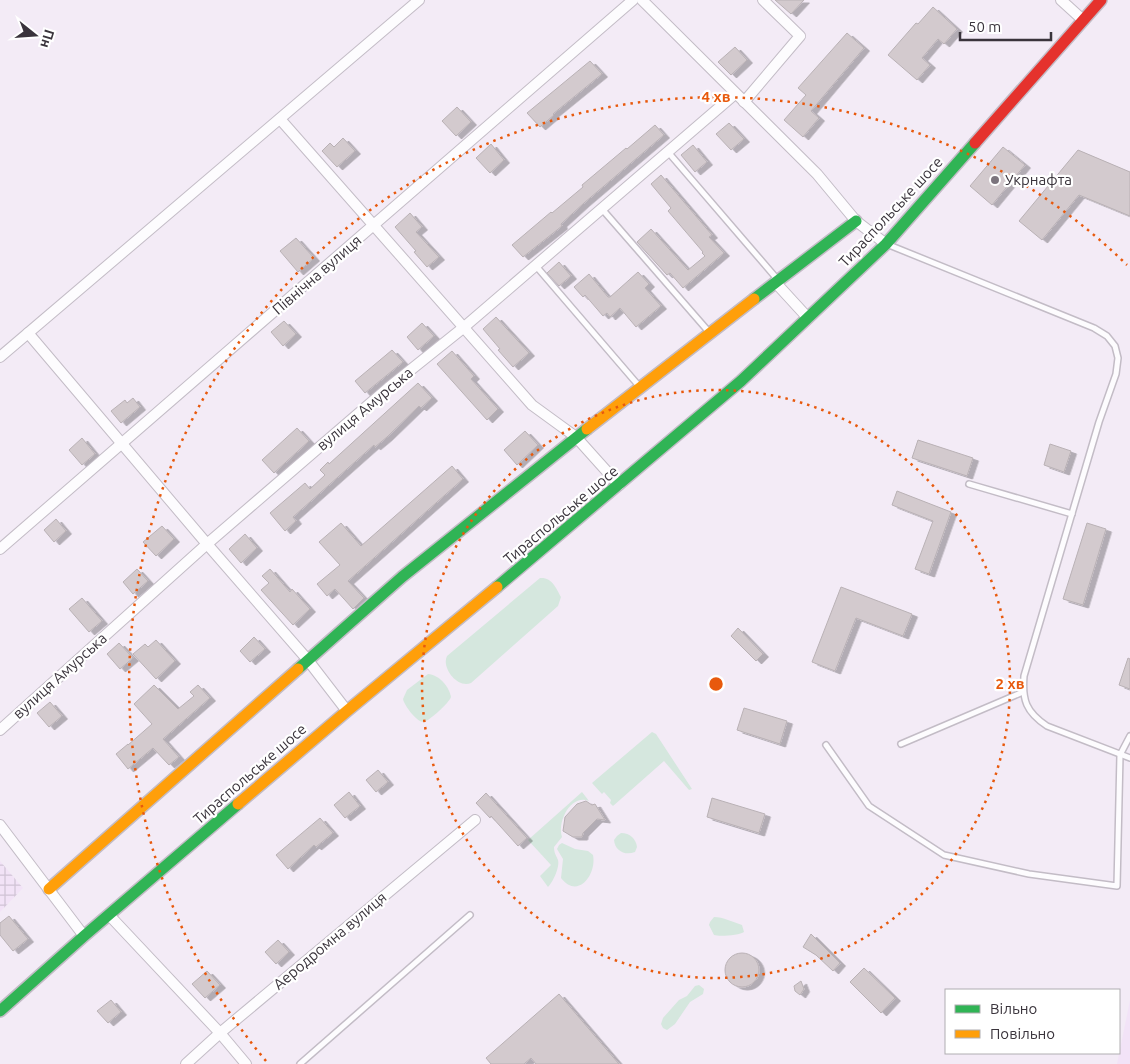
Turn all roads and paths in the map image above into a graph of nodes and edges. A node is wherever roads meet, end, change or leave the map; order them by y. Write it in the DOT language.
graph roads {
  1 [pos="419,0"];
  2 [pos="633,0"];
  3 [pos="642,0"];
  4 [pos="763,0"];
  5 [pos="1062,0"];
  6 [pos="1100,0"];
  7 [pos="1084,20"];
  8 [pos="735,94"];
  9 [pos="744,102"];
  10 [pos="280,119"];
  11 [pos="668,152"];
  12 [pos="602,209"];
  13 [pos="856,221"];
  14 [pos="374,225"];
  15 [pos="886,244"];
  16 [pos="536,266"];
  17 [pos="776,281"];
  18 [pos="808,318"];
  19 [pos="463,328"];
  20 [pos="28,333"];
  21 [pos="711,334"];
  22 [pos="0,357"];
  23 [pos="641,388"];
  24 [pos="576,437"];
  25 [pos="122,444"];
  26 [pos="969,484"];
  27 [pos="620,485"];
  28 [pos="1072,514"];
  29 [pos="207,544"];
  30 [pos="0,549"];
  31 [pos="307,659"];
  32 [pos="1023,692"];
  33 [pos="348,710"];
  34 [pos="0,730"];
  35 [pos="1130,736"];
  36 [pos="902,744"];
  37 [pos="826,745"];
  38 [pos="1120,755"];
  39 [pos="1130,758"];
  40 [pos="475,820"];
  41 [pos="0,825"];
  42 [pos="49,889"];
  43 [pos="109,915"];
  44 [pos="470,915"];
  45 [pos="84,936"];
  46 [pos="0,1011"];
  47 [pos="220,1034"];
  48 [pos="186,1064"];
  49 [pos="246,1064"];
  50 [pos="300,1064"];
  1 -- 10 [label="street"];
  2 -- 14 [label="street, Північна вулиця"];
  3 -- 8 [label="street"];
  4 -- 9 [label="street"];
  5 -- 7 [label="street"];
  6 -- 7 [label="main road, Тираспольське шосе"];
  7 -- 15 [label="main road, Тираспольське шосе"];
  8 -- 9 [label="street"];
  8 -- 11 [label="street, вулиця Амурська"];
  9 -- 13 [label="street"];
  10 -- 14 [label="street"];
  10 -- 20 [label="street"];
  11 -- 12 [label="street, вулиця Амурська"];
  11 -- 17 [label="lane"];
  12 -- 16 [label="street, вулиця Амурська"];
  12 -- 21 [label="lane"];
  13 -- 15 [label="street"];
  13 -- 17 [label="main road"];
  14 -- 19 [label="street"];
  14 -- 25 [label="street, Північна вулиця"];
  15 -- 18 [label="main road, Тираспольське шосе"];
  15 -- 28 [label="lane"];
  16 -- 19 [label="street, вулиця Амурська"];
  16 -- 23 [label="lane"];
  17 -- 18 [label="street"];
  17 -- 21 [label="main road"];
  18 -- 27 [label="main road, Тираспольське шосе"];
  19 -- 24 [label="street"];
  19 -- 29 [label="street, вулиця Амурська"];
  20 -- 22 [label="street"];
  20 -- 25 [label="street"];
  21 -- 23 [label="main road"];
  23 -- 24 [label="main road"];
  24 -- 27 [label="street"];
  24 -- 31 [label="main road"];
  25 -- 29 [label="street"];
  25 -- 30 [label="street, Північна вулиця"];
  26 -- 28 [label="lane"];
  27 -- 33 [label="main road, Тираспольське шосе"];
  28 -- 32 [label="lane"];
  29 -- 31 [label="street"];
  29 -- 34 [label="street, вулиця Амурська"];
  31 -- 33 [label="street"];
  31 -- 42 [label="main road"];
  32 -- 36 [label="lane"];
  32 -- 38 [label="lane"];
  33 -- 43 [label="main road, Тираспольське шосе"];
  35 -- 38 [label="lane"];
  37 -- 38 [label="lane"];
  38 -- 39 [label="lane"];
  40 -- 47 [label="street, Аеродромна вулиця"];
  41 -- 42 [label="street"];
  42 -- 45 [label="street"];
  43 -- 45 [label="main road, Тираспольське шосе"];
  43 -- 47 [label="street"];
  44 -- 50 [label="lane"];
  45 -- 46 [label="main road, Тираспольське шосе"];
  47 -- 48 [label="street, Аеродромна вулиця"];
  47 -- 49 [label="street"];
}
